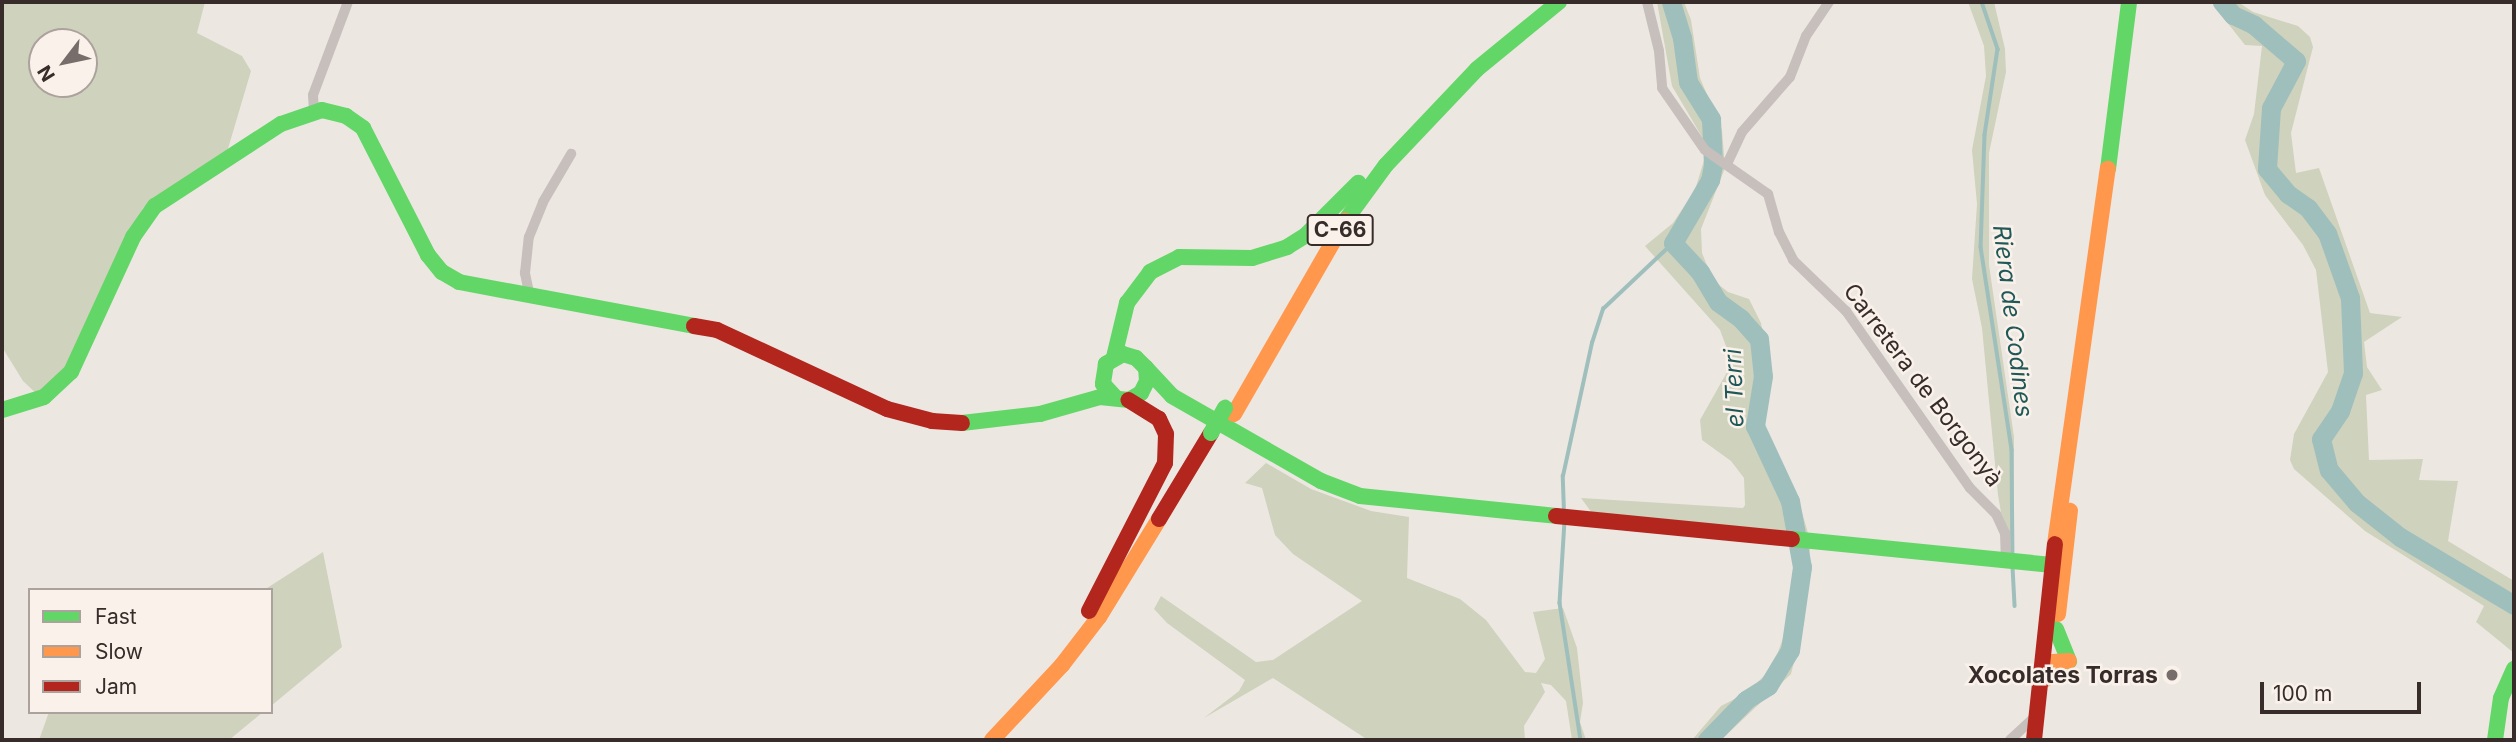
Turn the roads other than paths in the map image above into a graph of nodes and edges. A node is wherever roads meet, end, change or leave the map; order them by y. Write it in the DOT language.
graph roads {
  1 [pos="348,2"];
  2 [pos="1542,2"];
  3 [pos="1559,2"];
  4 [pos="1647,2"];
  5 [pos="1829,2"];
  6 [pos="2129,2"];
  7 [pos="314,110"];
  8 [pos="571,154"];
  9 [pos="1728,162"];
  10 [pos="1358,183"];
  11 [pos="530,297"];
  12 [pos="1114,358"];
  13 [pos="1146,368"];
  14 [pos="2082,372"];
  15 [pos="1102,377"];
  16 [pos="1172,396"];
  17 [pos="1129,397"];
  18 [pos="1077,402"];
  19 [pos="2,410"];
  20 [pos="1230,411"];
  21 [pos="1215,436"];
  22 [pos="2073,480"];
  23 [pos="2006,560"];
  24 [pos="2050,564"];
  25 [pos="2054,617"];
  26 [pos="2058,660"];
  27 [pos="2514,669"];
  28 [pos="1052,677"];
  29 [pos="2033,727"];
  30 [pos="992,740"];
  31 [pos="1010,740"];
  32 [pos="2010,740"];
  33 [pos="2025,740"];
  34 [pos="2042,740"];
  35 [pos="2496,740"];
  1 -- 7 [label="street"];
  2 -- 10 [label="main road, C-66"];
  3 -- 20 [label="main road, C-66"];
  4 -- 9 [label="street, Carretera de Borgonyà"];
  5 -- 9 [label="street"];
  6 -- 14 [label="main road"];
  7 -- 11 [label="main road"];
  7 -- 19 [label="main road"];
  8 -- 11 [label="street"];
  9 -- 23 [label="street, Carretera de Borgonyà"];
  10 -- 12 [label="main road"];
  10 -- 20 [label="main road, C-66"];
  11 -- 18 [label="main road"];
  12 -- 13 [label="main road"];
  12 -- 15 [label="main road"];
  13 -- 16 [label="main road"];
  13 -- 17 [label="main road"];
  14 -- 22 [label="main road"];
  14 -- 24 [label="main road"];
  15 -- 17 [label="main road"];
  15 -- 18 [label="main road"];
  16 -- 17 [label="main road"];
  16 -- 23 [label="main road"];
  17 -- 18 [label="main road"];
  17 -- 28 [label="main road"];
  20 -- 21 [label="main road, C-66"];
  21 -- 28 [label="main road, C-66"];
  21 -- 31 [label="main road, C-66"];
  22 -- 24 [label="main road"];
  22 -- 25 [label="main road"];
  23 -- 24 [label="main road"];
  24 -- 25 [label="main road"];
  25 -- 26 [label="main road"];
  25 -- 26 [label="main road"];
  25 -- 29 [label="main road"];
  26 -- 29 [label="main road"];
  26 -- 34 [label="main road"];
  27 -- 35 [label="main road"];
  28 -- 30 [label="main road, C-66"];
  29 -- 32 [label="street"];
  29 -- 33 [label="street"];
}
